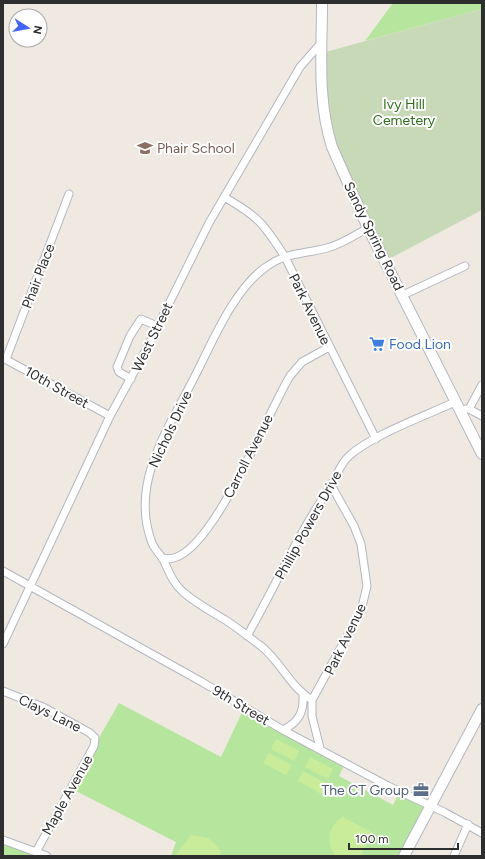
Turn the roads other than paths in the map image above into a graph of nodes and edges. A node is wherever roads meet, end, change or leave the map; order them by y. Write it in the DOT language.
graph roads {
  1 [pos="322,3"];
  2 [pos="322,42"];
  3 [pos="69,194"];
  4 [pos="224,197"];
  5 [pos="368,228"];
  6 [pos="285,257"];
  7 [pos="465,266"];
  8 [pos="403,295"];
  9 [pos="157,326"];
  10 [pos="329,347"];
  11 [pos="4,358"];
  12 [pos="131,379"];
  13 [pos="482,385"];
  14 [pos="461,407"];
  15 [pos="110,416"];
  16 [pos="482,416"];
  17 [pos="376,439"];
  18 [pos="482,454"];
  19 [pos="331,485"];
  20 [pos="162,558"];
  21 [pos="3,571"];
  22 [pos="31,586"];
  23 [pos="247,636"];
  24 [pos="3,644"];
  25 [pos="3,691"];
  26 [pos="303,694"];
  27 [pos="312,700"];
  28 [pos="482,709"];
  29 [pos="283,730"];
  30 [pos="95,738"];
  31 [pos="320,748"];
  32 [pos="431,806"];
  33 [pos="468,824"];
  34 [pos="482,833"];
  35 [pos="3,840"];
  36 [pos="36,852"];
  37 [pos="47,856"];
  38 [pos="404,856"];
  39 [pos="454,856"];
  1 -- 2 [label="street, Sandy Spring Road"];
  2 -- 4 [label="street, West Street"];
  2 -- 5 [label="street, Sandy Spring Road"];
  3 -- 11 [label="street, Phair Place"];
  4 -- 6 [label="street, Park Avenue"];
  4 -- 9 [label="street, West Street"];
  5 -- 6 [label="street, Nichols Drive"];
  5 -- 8 [label="street, Sandy Spring Road"];
  6 -- 10 [label="street, Park Avenue"];
  6 -- 20 [label="street, Nichols Drive"];
  7 -- 8 [label="street"];
  8 -- 14 [label="street, Sandy Spring Road"];
  9 -- 12 [label="street, West Street"];
  9 -- 12 [label="street"];
  10 -- 17 [label="street, Park Avenue"];
  10 -- 20 [label="street, Carroll Avenue"];
  11 -- 15 [label="street, 10th Street"];
  12 -- 15 [label="street, West Street"];
  13 -- 14 [label="street"];
  14 -- 16 [label="street"];
  14 -- 17 [label="street, Phillip Powers Drive"];
  14 -- 18 [label="street, Sandy Spring Road"];
  15 -- 22 [label="street, West Street"];
  17 -- 19 [label="street, Phillip Powers Drive"];
  19 -- 23 [label="street, Phillip Powers Drive"];
  19 -- 27 [label="street, Park Avenue"];
  20 -- 23 [label="street, Nichols Drive"];
  21 -- 22 [label="street, 9th Street"];
  22 -- 24 [label="street, West Street"];
  22 -- 29 [label="street, 9th Street"];
  23 -- 26 [label="street, Nichols Drive"];
  25 -- 30 [label="street, Clays Lane"];
  26 -- 27 [label="street, Nichols Drive"];
  26 -- 29 [label="street"];
  27 -- 31 [label="street"];
  28 -- 32 [label="street"];
  29 -- 31 [label="street, 9th Street"];
  30 -- 36 [label="street, Maple Avenue"];
  31 -- 32 [label="street, 9th Street"];
  32 -- 33 [label="street, 9th Street"];
  32 -- 38 [label="street"];
  33 -- 34 [label="street, 9th Street"];
  33 -- 39 [label="street"];
  35 -- 36 [label="street"];
  36 -- 37 [label="street"];
}
